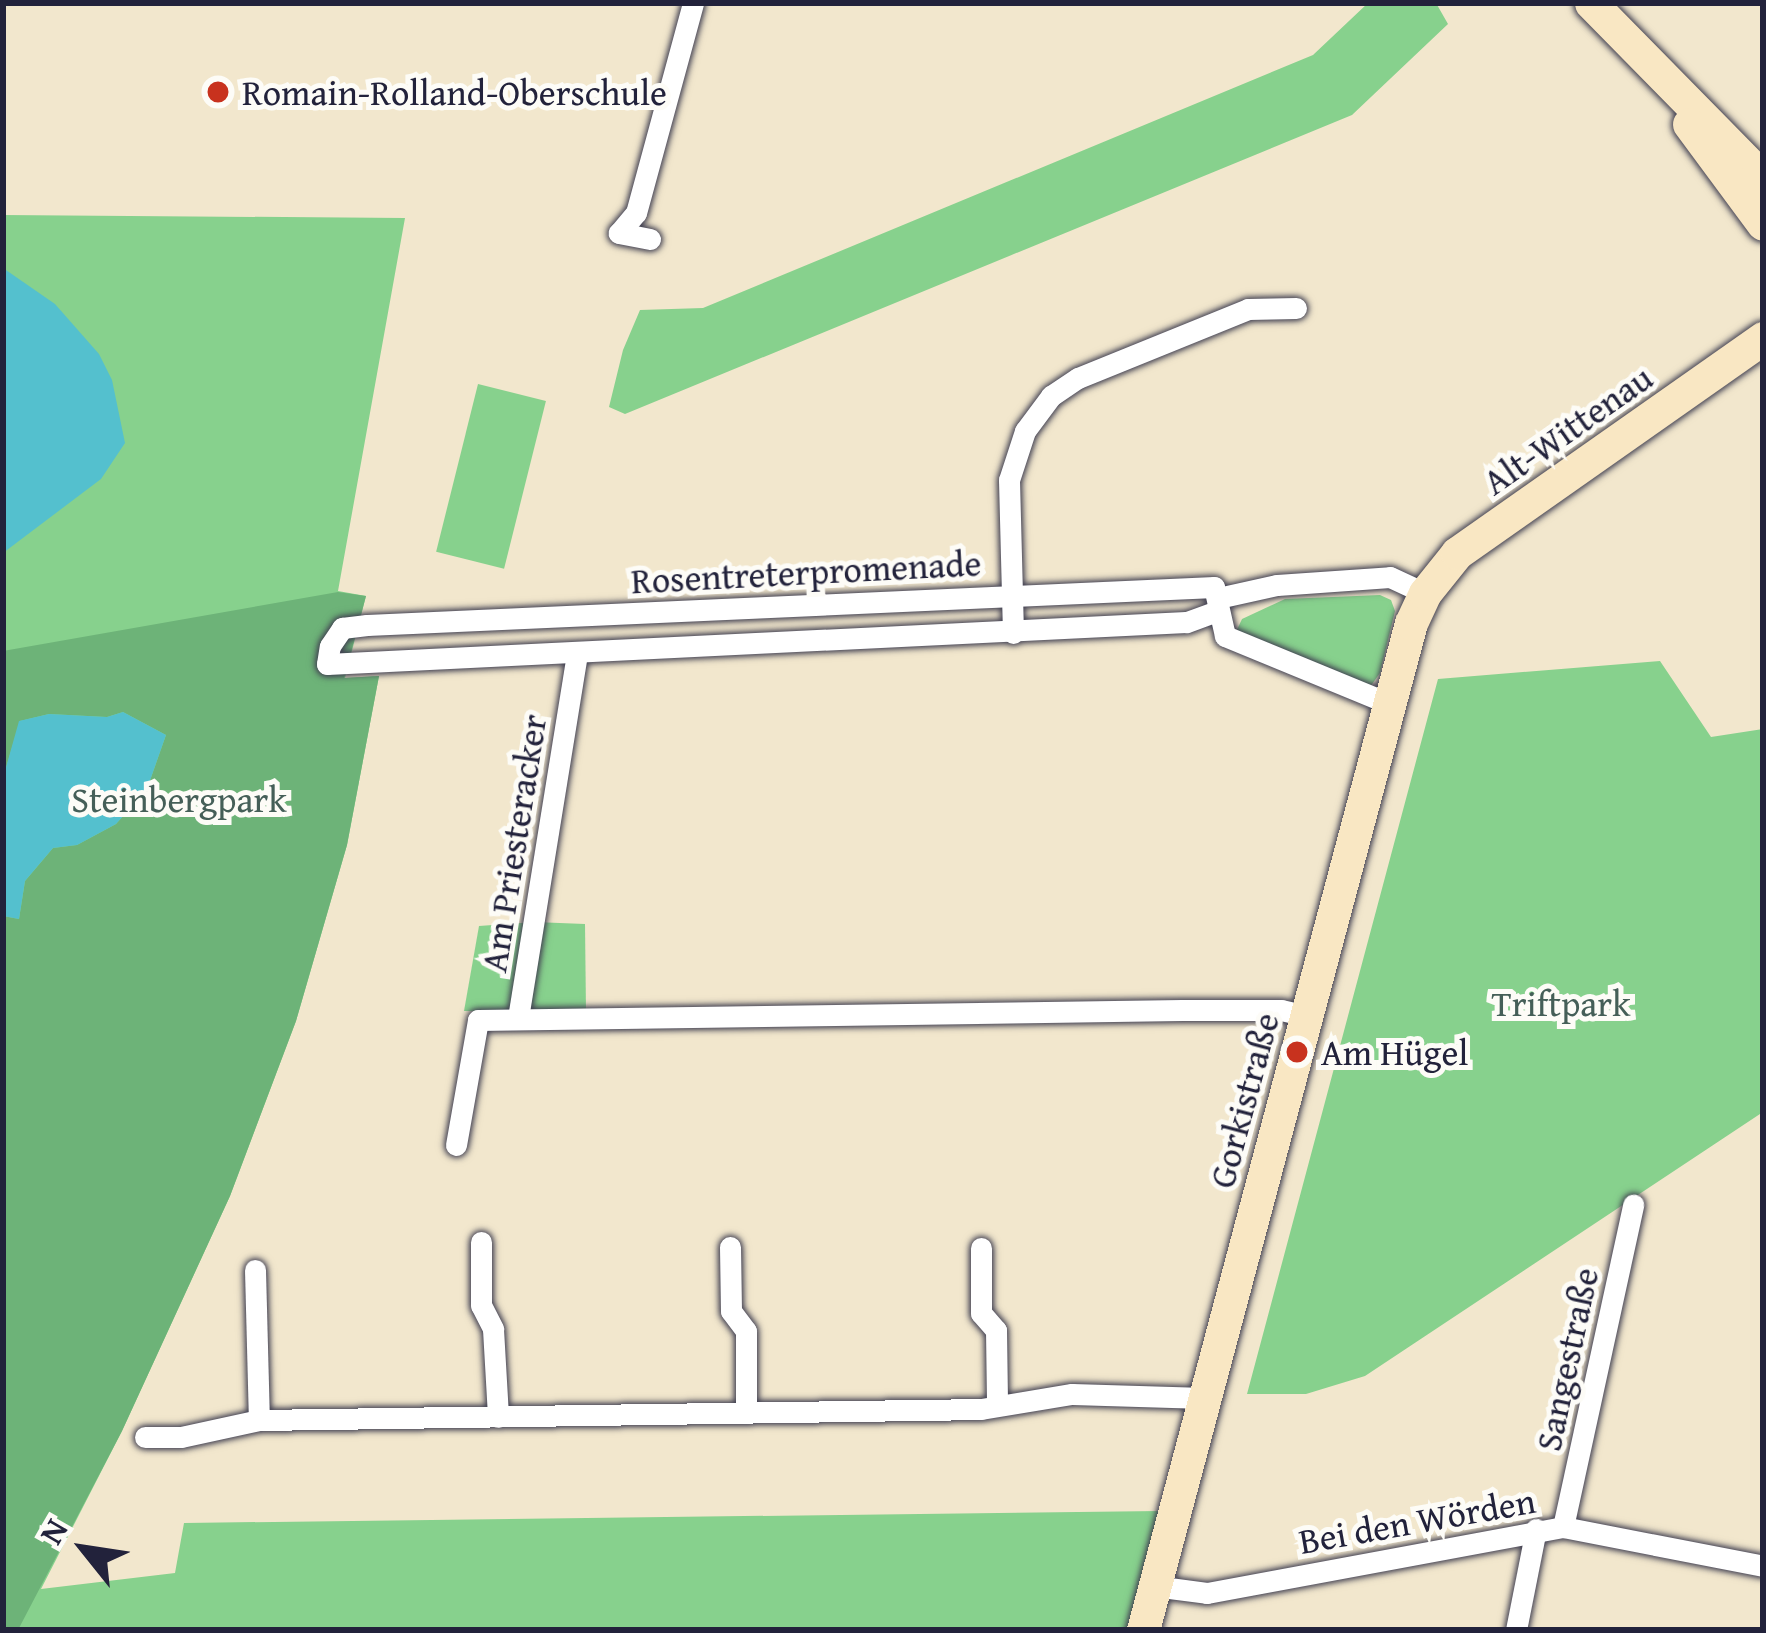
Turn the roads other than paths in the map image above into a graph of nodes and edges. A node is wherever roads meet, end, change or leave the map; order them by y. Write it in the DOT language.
graph roads {
  1 [pos="694,3"];
  2 [pos="1591,3"];
  3 [pos="1641,57"];
  4 [pos="1763,178"];
  5 [pos="1763,224"];
  6 [pos="650,239"];
  7 [pos="1296,308"];
  8 [pos="1763,338"];
  9 [pos="1011,593"];
  10 [pos="1425,593"];
  11 [pos="1217,604"];
  12 [pos="605,615"];
  13 [pos="1012,633"];
  14 [pos="607,652"];
  15 [pos="577,655"];
  16 [pos="1390,704"];
  17 [pos="1306,1016"];
  18 [pos="518,1018"];
  19 [pos="456,1145"];
  20 [pos="1633,1204"];
  21 [pos="481,1242"];
  22 [pos="730,1246"];
  23 [pos="981,1248"];
  24 [pos="255,1270"];
  25 [pos="1204,1398"];
  26 [pos="997,1405"];
  27 [pos="746,1414"];
  28 [pos="498,1417"];
  29 [pos="259,1420"];
  30 [pos="145,1437"];
  31 [pos="1563,1527"];
  32 [pos="1536,1529"];
  33 [pos="1763,1566"];
  34 [pos="1154,1586"];
  35 [pos="1143,1630"];
  36 [pos="1516,1630"];
  1 -- 6 [label="street"];
  2 -- 3 [label="main road"];
  3 -- 4 [label="main road"];
  3 -- 5 [label="main road"];
  7 -- 9 [label="street, Rosentreterpromenade"];
  8 -- 10 [label="main road, Alt-Wittenau"];
  9 -- 11 [label="street, Rosentreterpromenade"];
  9 -- 12 [label="street, Rosentreterpromenade"];
  9 -- 13 [label="street, Rosentreterpromenade"];
  10 -- 11 [label="street, Rosentreterpromenade"];
  10 -- 16 [label="main road, Gorkistraße"];
  11 -- 13 [label="street, Rosentreterpromenade"];
  11 -- 16 [label="street"];
  12 -- 14 [label="street, Rosentreterpromenade"];
  12 -- 15 [label="street, Rosentreterpromenade"];
  13 -- 14 [label="street, Rosentreterpromenade"];
  14 -- 15 [label="street, Rosentreterpromenade"];
  15 -- 18 [label="street, Am Priesteracker"];
  16 -- 17 [label="main road, Gorkistraße"];
  17 -- 18 [label="street"];
  17 -- 25 [label="main road, Gorkistraße"];
  18 -- 19 [label="street, Am Priesteracker"];
  20 -- 31 [label="street, Sangestraße"];
  21 -- 28 [label="street"];
  22 -- 27 [label="street"];
  23 -- 26 [label="street"];
  24 -- 29 [label="street"];
  25 -- 26 [label="street"];
  25 -- 34 [label="main road, Gorkistraße"];
  26 -- 27 [label="street"];
  27 -- 28 [label="street"];
  28 -- 29 [label="street"];
  29 -- 30 [label="street"];
  31 -- 32 [label="street, Bei den Wörden"];
  31 -- 33 [label="street, Bei den Wörden"];
  32 -- 34 [label="street, Bei den Wörden"];
  32 -- 36 [label="street"];
  34 -- 35 [label="main road, Gorkistraße"];
}
